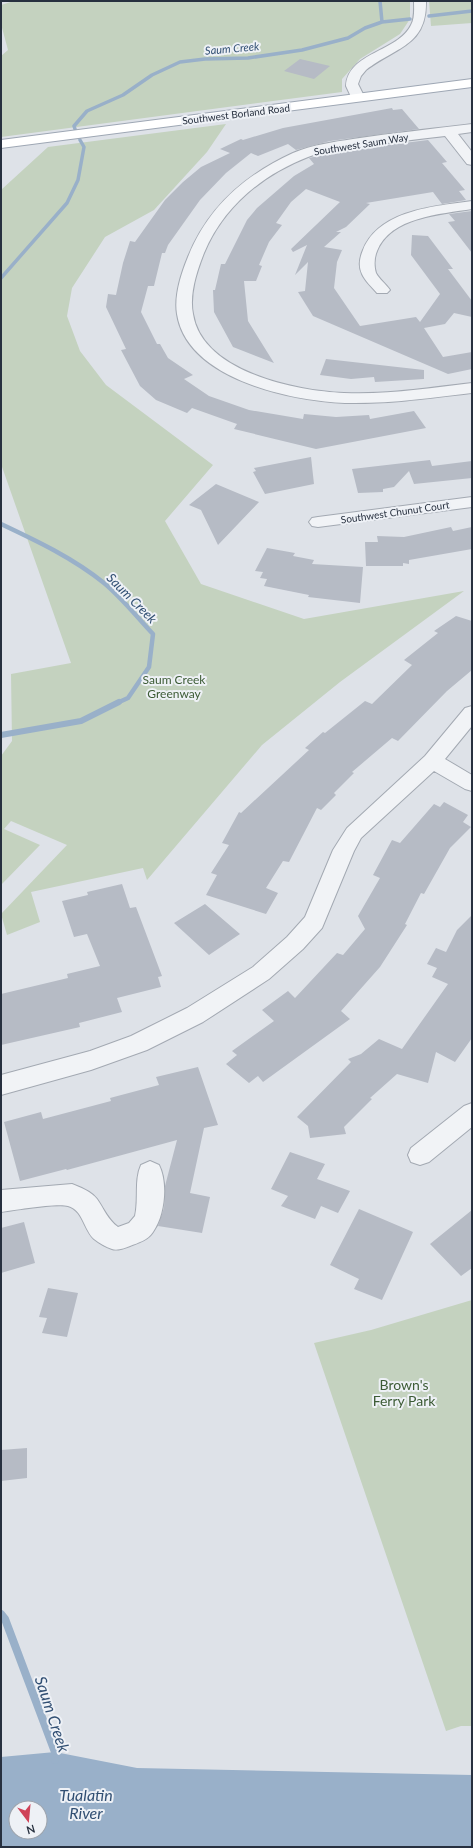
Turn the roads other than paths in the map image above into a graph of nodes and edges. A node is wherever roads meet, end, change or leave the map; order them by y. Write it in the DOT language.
graph roads {
  1 [pos="420,1"];
  2 [pos="472,83"];
  3 [pos="358,98"];
  4 [pos="472,128"];
  5 [pos="448,131"];
  6 [pos="1,144"];
  7 [pos="472,161"];
  8 [pos="472,205"];
  9 [pos="382,290"];
  10 [pos="472,388"];
  11 [pos="472,502"];
  12 [pos="318,522"];
  13 [pos="472,714"];
  14 [pos="432,761"];
  15 [pos="472,784"];
  16 [pos="1,1085"];
  17 [pos="472,1113"];
  18 [pos="420,1155"];
  19 [pos="150,1172"];
  20 [pos="1,1201"];
  1 -- 3 [label="street"];
  2 -- 3 [label="main road, Southwest Borland Road"];
  3 -- 6 [label="main road, Southwest Borland Road"];
  4 -- 5 [label="street, Southwest Saum Way"];
  5 -- 7 [label="street"];
  5 -- 10 [label="street, Southwest Saum Way"];
  8 -- 9 [label="street"];
  11 -- 12 [label="street, Southwest Chunut Court"];
  13 -- 14 [label="street"];
  14 -- 15 [label="street"];
  14 -- 16 [label="street"];
  17 -- 18 [label="street"];
  19 -- 20 [label="street"];
}
